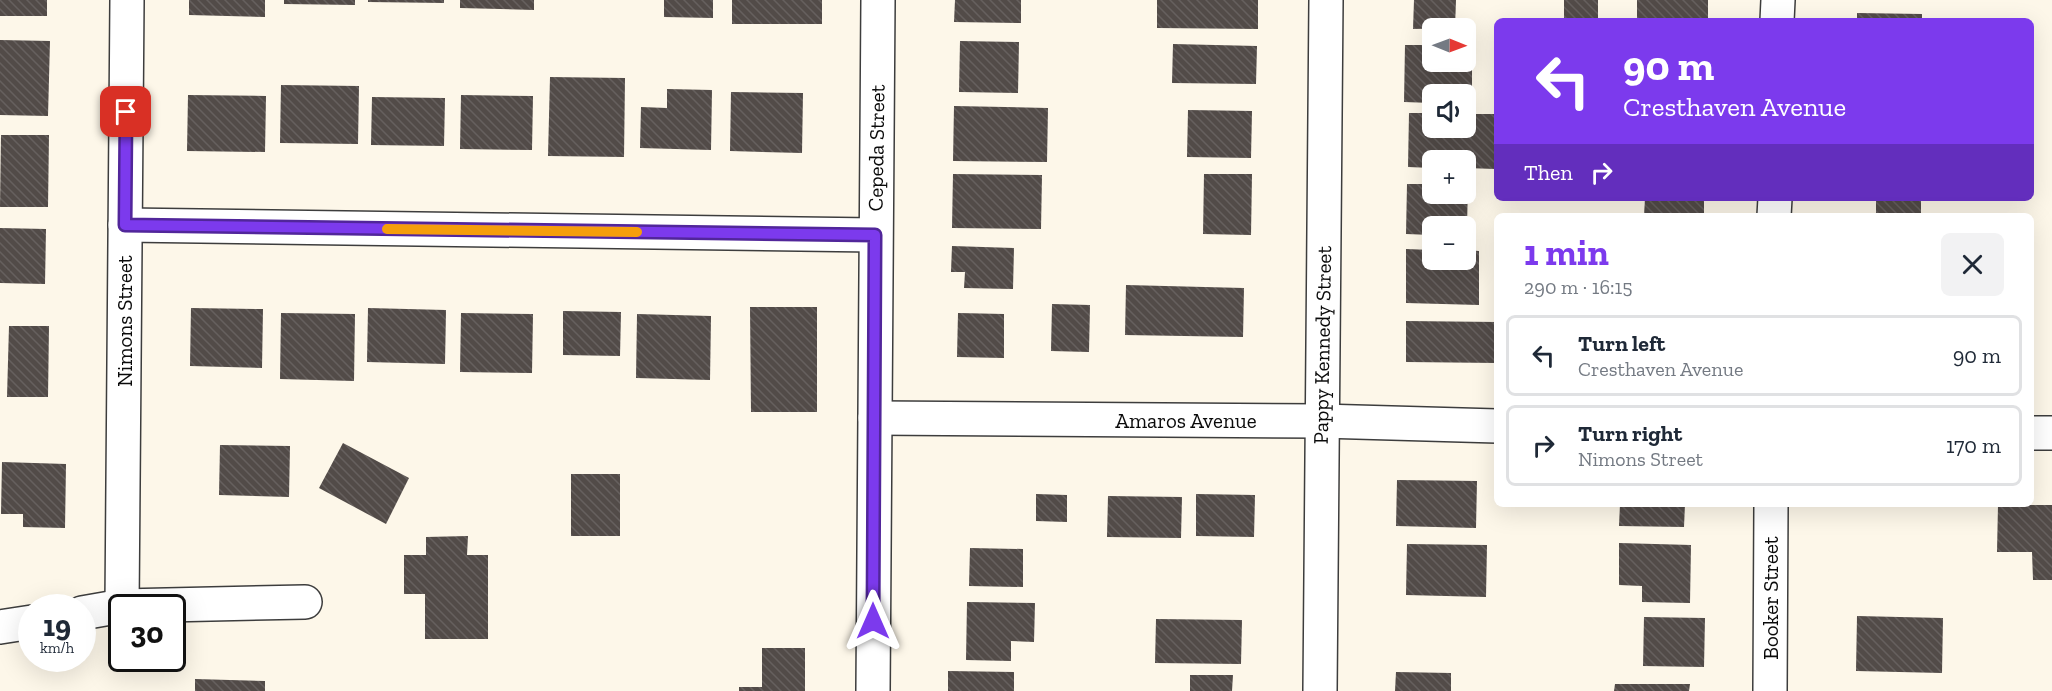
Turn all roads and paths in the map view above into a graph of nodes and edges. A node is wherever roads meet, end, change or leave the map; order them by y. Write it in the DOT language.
graph roads {
  1 [pos="127,0"];
  2 [pos="878,0"];
  3 [pos="1326,0"];
  4 [pos="1778,0"];
  5 [pos="1777,18"];
  6 [pos="125,225"];
  7 [pos="875,235"];
  8 [pos="875,418"];
  9 [pos="1321,421"];
  10 [pos="1494,426"];
  11 [pos="2034,433"];
  12 [pos="2052,433"];
  13 [pos="1771,507"];
  14 [pos="122,594"];
  15 [pos="305,602"];
  16 [pos="186,605"];
  17 [pos="18,624"];
  18 [pos="0,627"];
  19 [pos="873,691"];
  20 [pos="1320,691"];
  21 [pos="1770,691"];
  1 -- 6 [label="street, Nimons Street"];
  2 -- 7 [label="street, Cepeda Street"];
  3 -- 9 [label="street, Pappy Kennedy Street"];
  4 -- 5 [label="street"];
  6 -- 7 [label="street"];
  6 -- 14 [label="street, Nimons Street"];
  7 -- 8 [label="street, Cepeda Street"];
  8 -- 9 [label="street, Amaros Avenue"];
  8 -- 19 [label="street, Cepeda Street"];
  9 -- 10 [label="street, Amaros Avenue"];
  9 -- 20 [label="street, Pappy Kennedy Street"];
  11 -- 12 [label="street"];
  13 -- 21 [label="street, Booker Street"];
  15 -- 16 [label="street"];
  17 -- 18 [label="street"];
}
